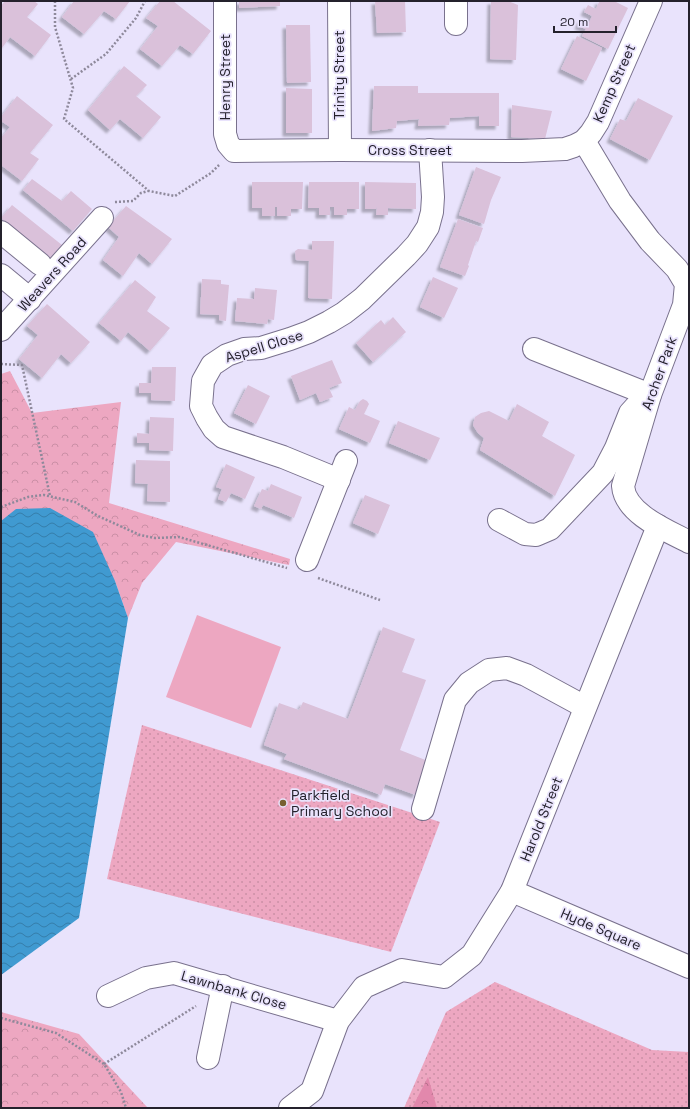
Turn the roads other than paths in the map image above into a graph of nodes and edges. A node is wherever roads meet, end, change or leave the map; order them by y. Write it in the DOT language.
graph roads {
  1 [pos="225,1"];
  2 [pos="339,1"];
  3 [pos="456,1"];
  4 [pos="651,1"];
  5 [pos="456,24"];
  6 [pos="584,141"];
  7 [pos="340,150"];
  8 [pos="430,150"];
  9 [pos="234,151"];
  10 [pos="106,210"];
  11 [pos="1,232"];
  12 [pos="40,264"];
  13 [pos="1,275"];
  14 [pos="688,284"];
  15 [pos="30,299"];
  16 [pos="1,330"];
  17 [pos="534,349"];
  18 [pos="650,395"];
  19 [pos="499,520"];
  20 [pos="658,526"];
  21 [pos="689,542"];
  22 [pos="304,569"];
  23 [pos="585,707"];
  24 [pos="423,809"];
  25 [pos="512,891"];
  26 [pos="689,967"];
  27 [pos="223,986"];
  28 [pos="108,996"];
  29 [pos="338,1020"];
  30 [pos="208,1058"];
  31 [pos="290,1108"];
  1 -- 9 [label="street, Henry Street"];
  2 -- 7 [label="street, Trinity Street"];
  3 -- 5 [label="street"];
  4 -- 6 [label="street, Kemp Street"];
  6 -- 8 [label="street, Cross Street"];
  6 -- 14 [label="street, Archer Park"];
  7 -- 8 [label="street, Cross Street"];
  7 -- 9 [label="street, Cross Street"];
  8 -- 22 [label="street, Aspell Close"];
  10 -- 15 [label="street, Weavers Road"];
  11 -- 12 [label="street"];
  13 -- 15 [label="street"];
  14 -- 18 [label="street, Archer Park"];
  15 -- 16 [label="street, Weavers Road"];
  17 -- 18 [label="street"];
  18 -- 19 [label="street"];
  18 -- 20 [label="street, Archer Park"];
  20 -- 21 [label="street, Archer Park"];
  20 -- 23 [label="street, Harold Street"];
  23 -- 24 [label="street"];
  23 -- 25 [label="street, Harold Street"];
  25 -- 26 [label="street, Hyde Square"];
  25 -- 29 [label="street, Harold Street"];
  27 -- 28 [label="street, Lawnbank Close"];
  27 -- 29 [label="street, Lawnbank Close"];
  27 -- 30 [label="street"];
  29 -- 31 [label="street, Harold Street"];
}
